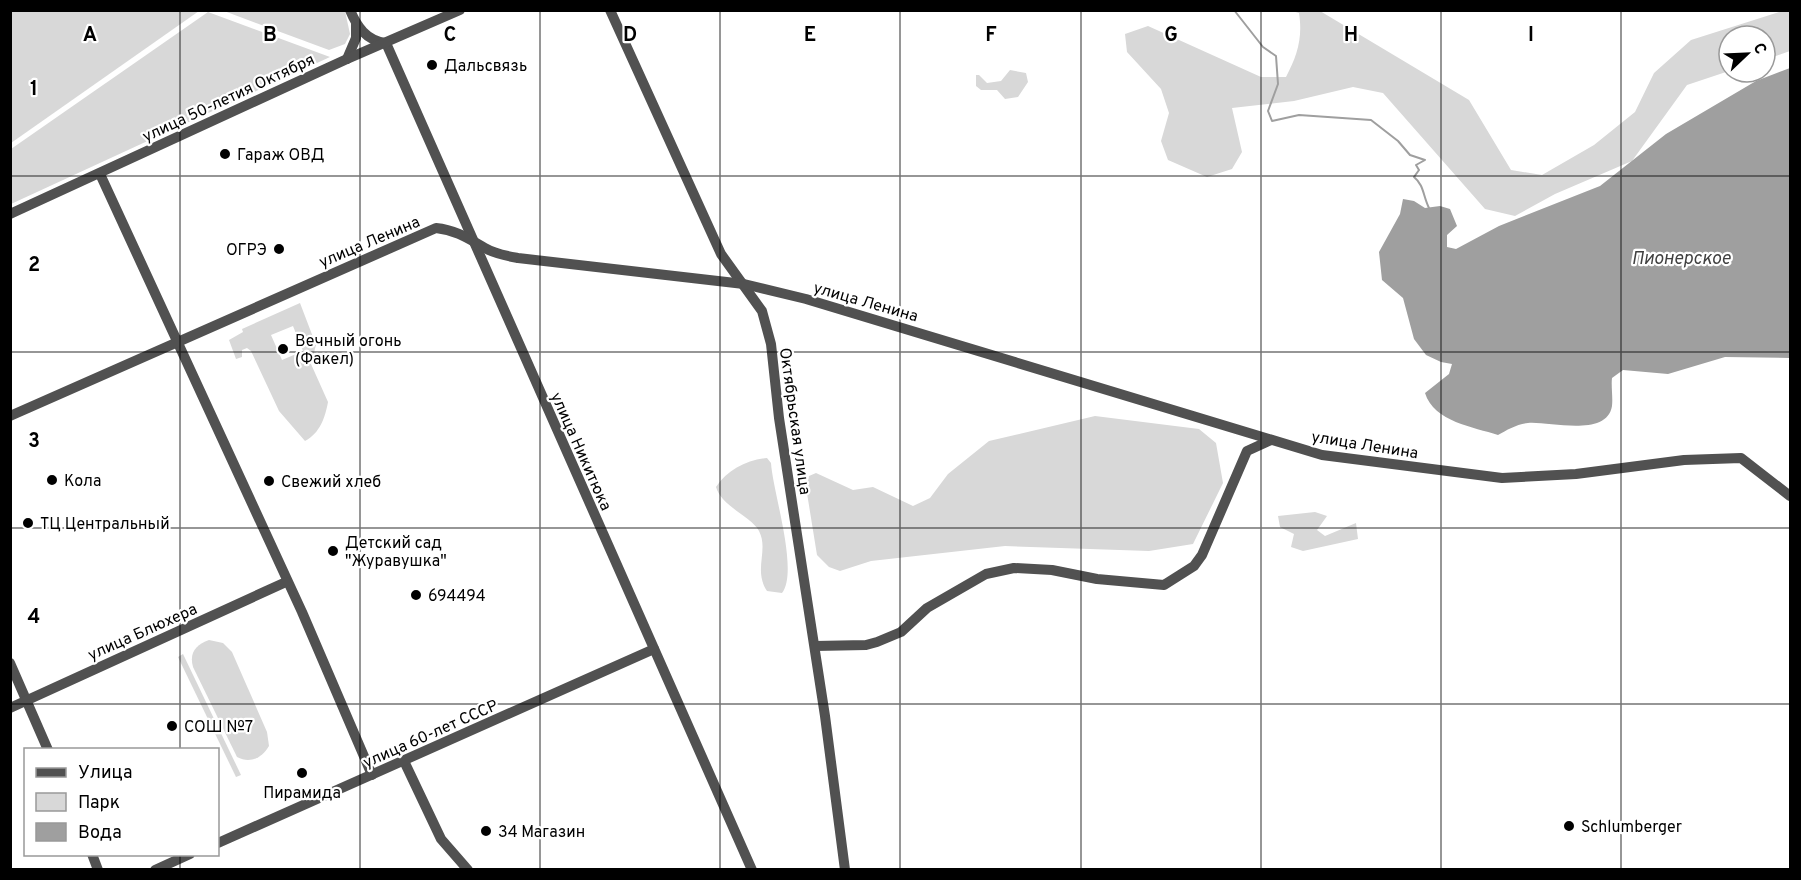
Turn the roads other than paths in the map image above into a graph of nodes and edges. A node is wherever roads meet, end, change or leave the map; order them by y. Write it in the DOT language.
graph roads {
  1 [pos="350,10"];
  2 [pos="460,10"];
  3 [pos="610,10"];
  4 [pos="356,24"];
  5 [pos="386,43"];
  6 [pos="346,58"];
  7 [pos="100,174"];
  8 [pos="10,214"];
  9 [pos="471,238"];
  10 [pos="744,284"];
  11 [pos="178,341"];
  12 [pos="10,416"];
  13 [pos="1243,432"];
  14 [pos="1271,440"];
  15 [pos="1247,452"];
  16 [pos="1791,496"];
  17 [pos="286,582"];
  18 [pos="815,646"];
  19 [pos="654,649"];
  20 [pos="10,663"];
  21 [pos="27,701"];
  22 [pos="10,708"];
  23 [pos="47,748"];
  24 [pos="404,761"];
  25 [pos="372,775"];
  26 [pos="219,843"];
  27 [pos="92,856"];
  28 [pos="188,856"];
  29 [pos="98,870"];
  30 [pos="155,870"];
  31 [pos="468,870"];
  32 [pos="752,870"];
  33 [pos="845,870"];
  1 -- 4 [label="street"];
  2 -- 5 [label="street, улица 50-летия Октября"];
  3 -- 10 [label="street, Октябрьская улица"];
  4 -- 5 [label="street"];
  4 -- 6 [label="street"];
  5 -- 6 [label="street, улица 50-летия Октября"];
  5 -- 9 [label="street, улица Никитюка"];
  6 -- 7 [label="street, улица 50-летия Октября"];
  7 -- 8 [label="street, улица 50-летия Октября"];
  7 -- 11 [label="street"];
  9 -- 10 [label="street, улица Ленина"];
  9 -- 11 [label="street, улица Ленина"];
  9 -- 19 [label="street, улица Никитюка"];
  10 -- 13 [label="street, улица Ленина"];
  10 -- 18 [label="street, Октябрьская улица"];
  11 -- 12 [label="street, улица Ленина"];
  11 -- 17 [label="street"];
  13 -- 14 [label="street, улица Ленина"];
  13 -- 15 [label="street"];
  14 -- 15 [label="street"];
  14 -- 16 [label="street, улица Ленина"];
  15 -- 18 [label="street"];
  17 -- 21 [label="street, улица Блюхера"];
  17 -- 25 [label="street"];
  18 -- 33 [label="street, Октябрьская улица"];
  19 -- 24 [label="street, улица 60-лет СССР"];
  19 -- 32 [label="street, улица Никитюка"];
  20 -- 21 [label="street"];
  21 -- 22 [label="street, улица Блюхера"];
  21 -- 23 [label="street"];
  24 -- 25 [label="street, улица 60-лет СССР"];
  24 -- 31 [label="street"];
  25 -- 26 [label="street, улица 60-лет СССР"];
  27 -- 29 [label="street"];
  28 -- 30 [label="street"];
}
